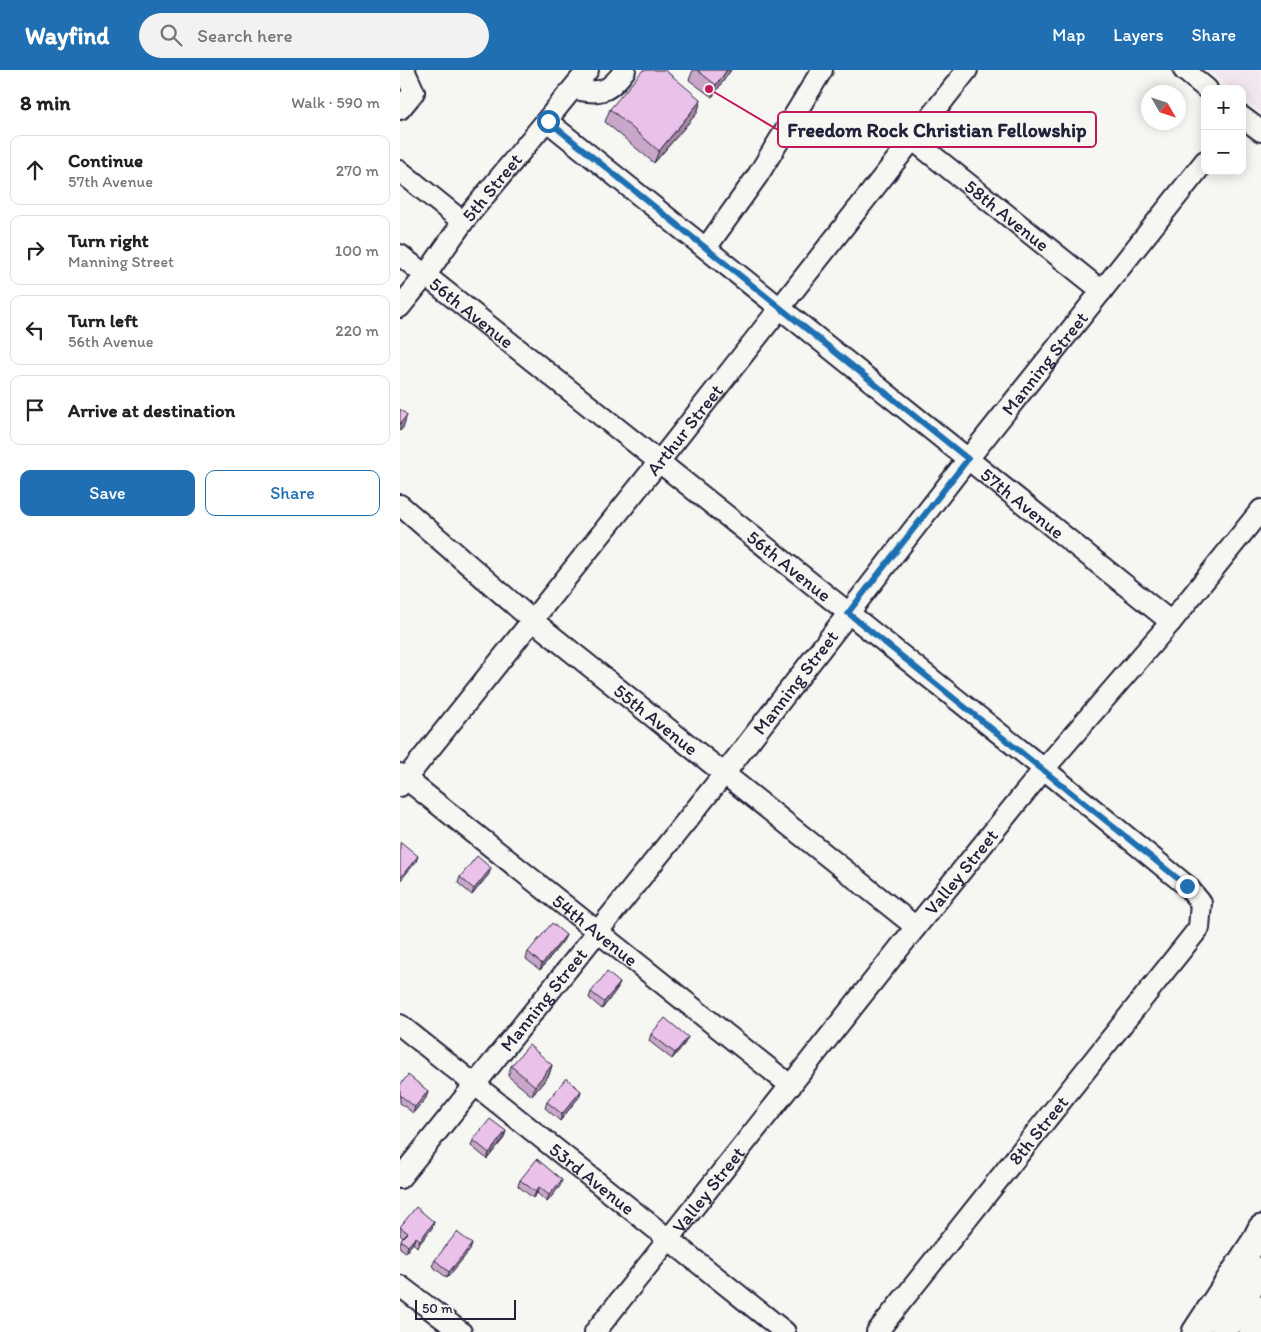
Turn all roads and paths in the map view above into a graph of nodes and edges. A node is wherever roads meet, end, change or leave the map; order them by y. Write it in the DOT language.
graph roads {
  1 [pos="404,70"];
  2 [pos="588,70"];
  3 [pos="625,70"];
  4 [pos="822,70"];
  5 [pos="967,70"];
  6 [pos="1184,70"];
  7 [pos="1202,85"];
  8 [pos="574,89"];
  9 [pos="400,109"];
  10 [pos="1246,120"];
  11 [pos="548,121"];
  12 [pos="1261,131"];
  13 [pos="912,139"];
  14 [pos="1201,166"];
  15 [pos="400,171"];
  16 [pos="463,222"];
  17 [pos="706,248"];
  18 [pos="400,256"];
  19 [pos="425,276"];
  20 [pos="1102,291"];
  21 [pos="400,307"];
  22 [pos="780,308"];
  23 [pos="968,459"];
  24 [pos="658,463"];
  25 [pos="400,505"];
  26 [pos="1261,510"];
  27 [pos="848,613"];
  28 [pos="532,620"];
  29 [pos="1171,622"];
  30 [pos="1044,770"];
  31 [pos="724,774"];
  32 [pos="402,780"];
  33 [pos="916,927"];
  34 [pos="1199,928"];
  35 [pos="599,931"];
  36 [pos="400,1025"];
  37 [pos="476,1085"];
  38 [pos="791,1086"];
  39 [pos="400,1178"];
  40 [pos="1261,1228"];
  41 [pos="669,1240"];
  42 [pos="1261,1270"];
  43 [pos="400,1286"];
  44 [pos="1251,1306"];
  45 [pos="461,1332"];
  46 [pos="595,1332"];
  47 [pos="785,1332"];
  48 [pos="877,1332"];
  49 [pos="1195,1332"];
  50 [pos="1224,1332"];
  51 [pos="1231,1332"];
  52 [pos="1252,1332"];
  1 -- 9 [label="street"];
  2 -- 8 [label="street, 5th Street"];
  3 -- 8 [label="street"];
  4 -- 17 [label="street"];
  5 -- 13 [label="street, Arthur Street"];
  6 -- 7 [label="street"];
  8 -- 11 [label="street, 5th Street"];
  10 -- 12 [label="street"];
  11 -- 16 [label="street, 5th Street"];
  11 -- 17 [label="street, 57th Avenue"];
  13 -- 20 [label="street, 58th Avenue"];
  13 -- 22 [label="street, Arthur Street"];
  14 -- 20 [label="street, Manning Street"];
  15 -- 16 [label="street"];
  16 -- 19 [label="street, 5th Street"];
  17 -- 22 [label="street, 57th Avenue"];
  18 -- 19 [label="street, 56th Avenue"];
  19 -- 21 [label="street, 5th Street"];
  19 -- 24 [label="street, 56th Avenue"];
  20 -- 23 [label="street, Manning Street"];
  22 -- 23 [label="street, 57th Avenue"];
  22 -- 24 [label="street, Arthur Street"];
  23 -- 27 [label="street, Manning Street"];
  23 -- 29 [label="street, 57th Avenue"];
  24 -- 27 [label="street, 56th Avenue"];
  24 -- 28 [label="street, Arthur Street"];
  25 -- 28 [label="street, 55th Avenue"];
  26 -- 29 [label="street, Valley Street"];
  27 -- 30 [label="street, 56th Avenue"];
  27 -- 31 [label="street, Manning Street"];
  28 -- 31 [label="street, 55th Avenue"];
  28 -- 32 [label="street, Arthur Street"];
  29 -- 30 [label="street, Valley Street"];
  30 -- 33 [label="street, Valley Street"];
  30 -- 34 [label="street, 56th Avenue"];
  31 -- 33 [label="street, 55th Avenue"];
  31 -- 35 [label="street, Manning Street"];
  32 -- 35 [label="street, 54th Avenue"];
  33 -- 38 [label="street, Valley Street"];
  34 -- 48 [label="street, 8th Street"];
  35 -- 37 [label="street, Manning Street"];
  35 -- 38 [label="street, 54th Avenue"];
  36 -- 37 [label="street, 53rd Avenue"];
  37 -- 39 [label="street, Manning Street"];
  37 -- 41 [label="street, 53rd Avenue"];
  38 -- 41 [label="street, Valley Street"];
  40 -- 49 [label="main road"];
  41 -- 46 [label="street, Valley Street"];
  41 -- 47 [label="street, 53rd Avenue"];
  42 -- 44 [label="main road"];
  43 -- 45 [label="street"];
  44 -- 50 [label="main road"];
  44 -- 51 [label="main road"];
  44 -- 52 [label="main road"];
}
